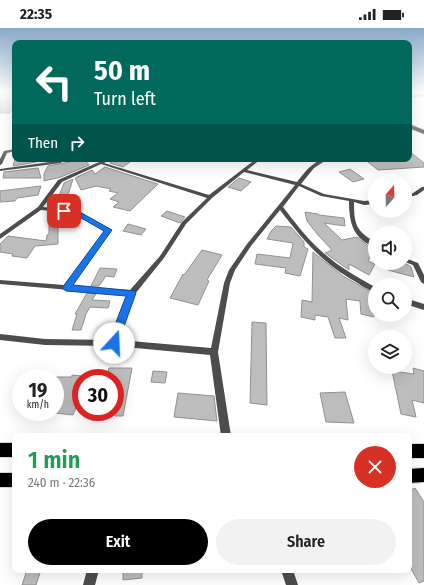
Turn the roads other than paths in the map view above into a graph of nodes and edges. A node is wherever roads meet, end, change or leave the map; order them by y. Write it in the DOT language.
graph roads {
  1 [pos="412,121"];
  2 [pos="424,125"];
  3 [pos="412,127"];
  4 [pos="424,132"];
  5 [pos="12,150"];
  6 [pos="2,152"];
  7 [pos="59,162"];
  8 [pos="255,162"];
  9 [pos="321,162"];
  10 [pos="101,163"];
  11 [pos="0,164"];
  12 [pos="0,170"];
  13 [pos="244,171"];
  14 [pos="298,184"];
  15 [pos="424,188"];
  16 [pos="412,195"];
  17 [pos="210,197"];
  18 [pos="351,200"];
  19 [pos="368,203"];
  20 [pos="280,207"];
  21 [pos="40,208"];
  22 [pos="0,237"];
  23 [pos="368,242"];
  24 [pos="412,263"];
  25 [pos="0,282"];
  26 [pos="424,282"];
  27 [pos="368,286"];
  28 [pos="66,288"];
  29 [pos="132,293"];
  30 [pos="412,303"];
  31 [pos="424,307"];
  32 [pos="0,337"];
  33 [pos="114,343"];
  34 [pos="214,352"];
  35 [pos="226,433"];
  36 [pos="0,450"];
  37 [pos="12,450"];
  38 [pos="412,451"];
  39 [pos="424,451"];
  40 [pos="424,475"];
  41 [pos="412,476"];
  42 [pos="0,480"];
  43 [pos="12,480"];
  44 [pos="92,573"];
  45 [pos="288,573"];
  46 [pos="89,585"];
  47 [pos="292,585"];
  1 -- 2 [label="main road"];
  3 -- 4 [label="main road"];
  5 -- 6 [label="street"];
  6 -- 11 [label="street"];
  7 -- 12 [label="street"];
  8 -- 13 [label="street"];
  9 -- 14 [label="street"];
  10 -- 17 [label="street"];
  10 -- 21 [label="street"];
  13 -- 14 [label="street"];
  13 -- 17 [label="street"];
  14 -- 18 [label="street"];
  14 -- 20 [label="street"];
  15 -- 16 [label="street"];
  17 -- 29 [label="street"];
  18 -- 19 [label="street"];
  18 -- 23 [label="street"];
  20 -- 27 [label="street"];
  20 -- 34 [label="street"];
  21 -- 22 [label="street"];
  21 -- 28 [label="street"];
  24 -- 26 [label="street"];
  25 -- 28 [label="street"];
  28 -- 29 [label="street"];
  29 -- 33 [label="street"];
  30 -- 31 [label="street"];
  32 -- 33 [label="street"];
  33 -- 34 [label="street"];
  34 -- 35 [label="street"];
  36 -- 37 [label="main road"];
  38 -- 39 [label="main road"];
  40 -- 41 [label="main road"];
  42 -- 43 [label="main road"];
  44 -- 46 [label="street"];
  45 -- 47 [label="street"];
}
